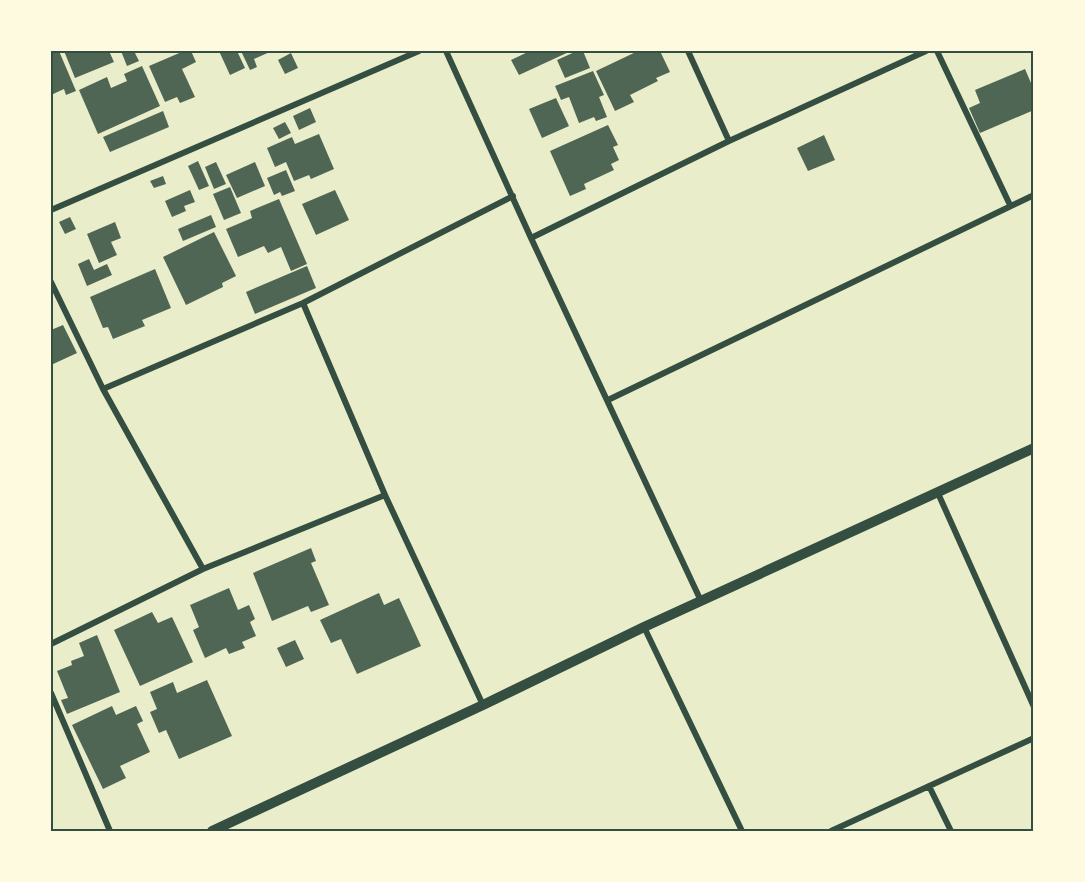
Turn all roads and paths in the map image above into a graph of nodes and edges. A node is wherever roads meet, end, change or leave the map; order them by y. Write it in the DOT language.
graph roads {
  1 [pos="418,51"];
  2 [pos="446,51"];
  3 [pos="688,51"];
  4 [pos="926,51"];
  5 [pos="937,51"];
  6 [pos="729,141"];
  7 [pos="1034,195"];
  8 [pos="513,196"];
  9 [pos="1010,205"];
  10 [pos="51,210"];
  11 [pos="531,238"];
  12 [pos="51,282"];
  13 [pos="303,303"];
  14 [pos="103,389"];
  15 [pos="608,400"];
  16 [pos="1034,448"];
  17 [pos="937,492"];
  18 [pos="385,495"];
  19 [pos="203,569"];
  20 [pos="700,601"];
  21 [pos="644,627"];
  22 [pos="51,644"];
  23 [pos="51,693"];
  24 [pos="483,705"];
  25 [pos="1034,706"];
  26 [pos="1034,738"];
  27 [pos="929,786"];
  28 [pos="225,829"];
  29 [pos="110,831"];
  30 [pos="212,831"];
  31 [pos="741,831"];
  32 [pos="831,831"];
  33 [pos="951,831"];
  1 -- 10 [label="street"];
  2 -- 8 [label="street"];
  3 -- 6 [label="street"];
  4 -- 6 [label="street"];
  5 -- 9 [label="street"];
  6 -- 11 [label="street"];
  7 -- 9 [label="street"];
  8 -- 11 [label="street"];
  8 -- 13 [label="street"];
  9 -- 15 [label="street"];
  11 -- 15 [label="street"];
  12 -- 14 [label="street"];
  13 -- 14 [label="street"];
  13 -- 18 [label="street"];
  14 -- 19 [label="street"];
  15 -- 20 [label="street"];
  16 -- 17 [label="street"];
  17 -- 20 [label="street"];
  17 -- 25 [label="street"];
  18 -- 19 [label="street"];
  18 -- 24 [label="street"];
  19 -- 22 [label="street"];
  20 -- 21 [label="street"];
  21 -- 24 [label="street"];
  21 -- 31 [label="street"];
  23 -- 29 [label="street"];
  24 -- 28 [label="street"];
  26 -- 27 [label="street"];
  27 -- 32 [label="street"];
  27 -- 33 [label="street"];
  28 -- 30 [label="street"];
}
